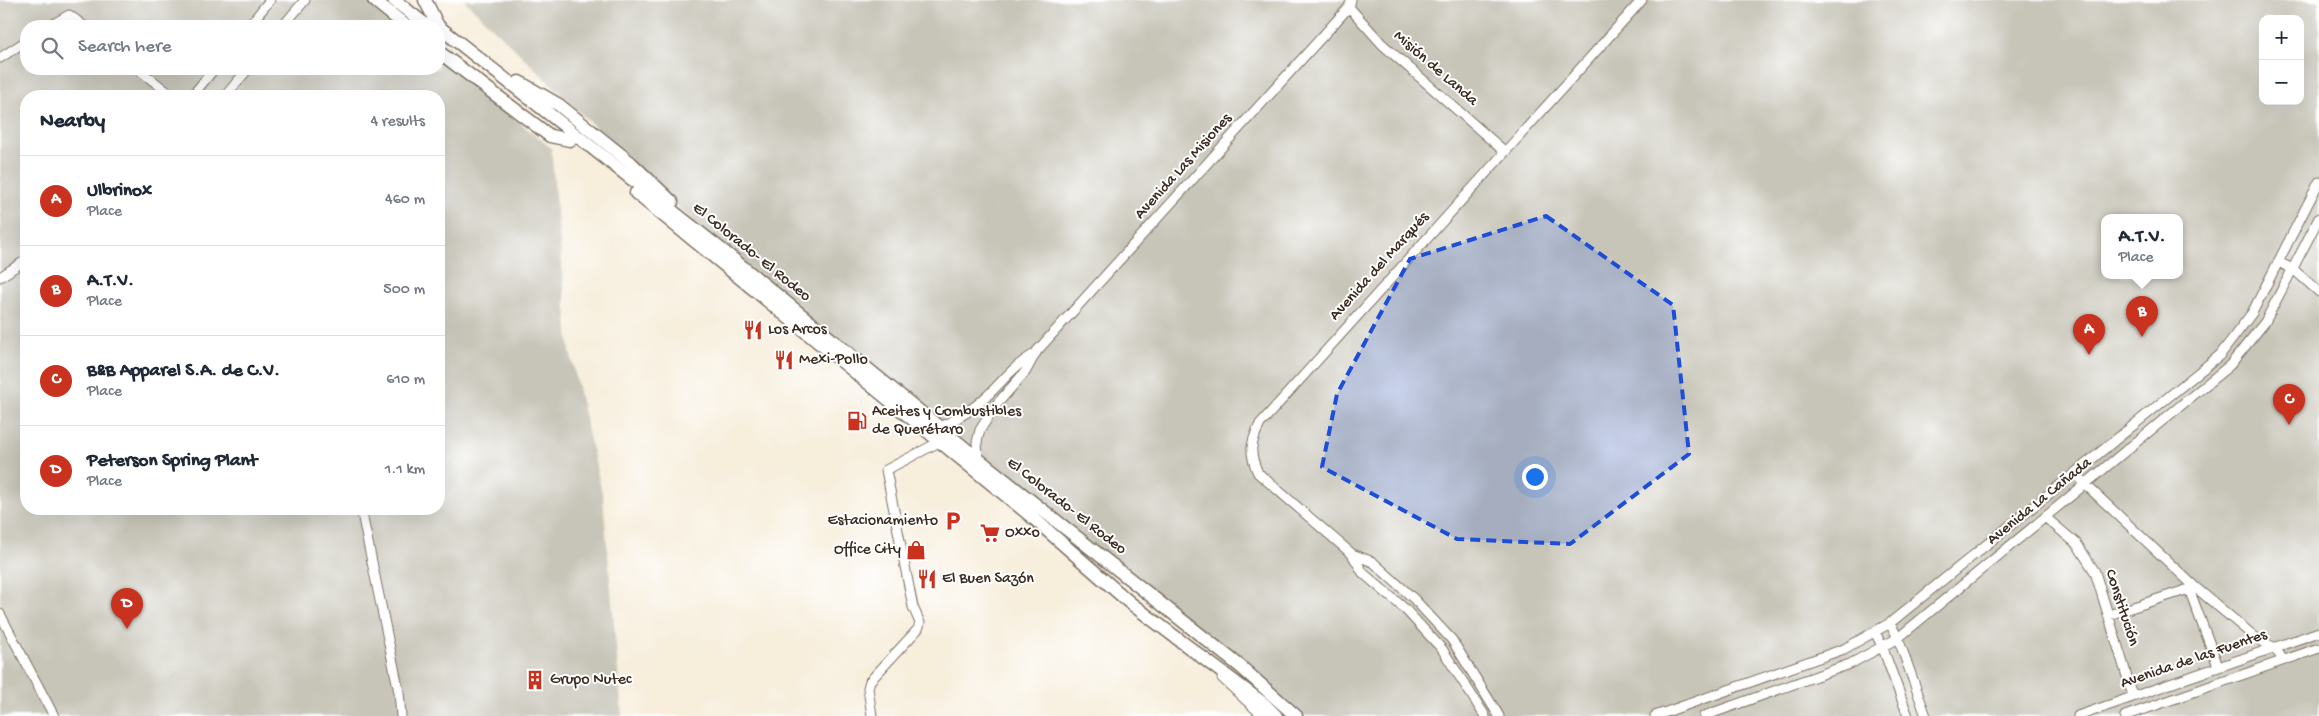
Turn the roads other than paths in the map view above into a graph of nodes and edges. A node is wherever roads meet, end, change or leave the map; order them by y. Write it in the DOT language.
graph roads {
  1 [pos="270,0"];
  2 [pos="305,0"];
  3 [pos="374,0"];
  4 [pos="394,0"];
  5 [pos="406,0"];
  6 [pos="425,0"];
  7 [pos="1642,0"];
  8 [pos="1350,3"];
  9 [pos="60,20"];
  10 [pos="76,20"];
  11 [pos="254,20"];
  12 [pos="288,20"];
  13 [pos="399,20"];
  14 [pos="419,20"];
  15 [pos="430,20"];
  16 [pos="435,20"];
  17 [pos="445,32"];
  18 [pos="445,41"];
  19 [pos="20,45"];
  20 [pos="445,57"];
  21 [pos="0,58"];
  22 [pos="145,75"];
  23 [pos="209,75"];
  24 [pos="243,75"];
  25 [pos="164,90"];
  26 [pos="197,90"];
  27 [pos="230,90"];
  28 [pos="570,140"];
  29 [pos="1504,151"];
  30 [pos="2319,182"];
  31 [pos="2319,218"];
  32 [pos="2278,262"];
  33 [pos="20,264"];
  34 [pos="2293,269"];
  35 [pos="0,277"];
  36 [pos="2319,292"];
  37 [pos="1036,352"];
  38 [pos="940,427"];
  39 [pos="941,441"];
  40 [pos="978,459"];
  41 [pos="2076,473"];
  42 [pos="2086,485"];
  43 [pos="362,515"];
  44 [pos="2045,517"];
  45 [pos="1984,547"];
  46 [pos="1352,554"];
  47 [pos="1993,559"];
  48 [pos="1944,579"];
  49 [pos="2192,588"];
  50 [pos="1954,592"];
  51 [pos="0,614"];
  52 [pos="2109,615"];
  53 [pos="1890,623"];
  54 [pos="1875,632"];
  55 [pos="2319,632"];
  56 [pos="1898,638"];
  57 [pos="1882,646"];
  58 [pos="2275,648"];
  59 [pos="2319,648"];
  60 [pos="2283,660"];
  61 [pos="1811,661"];
  62 [pos="2218,666"];
  63 [pos="1218,669"];
  64 [pos="1817,676"];
  65 [pos="1476,678"];
  66 [pos="1465,684"];
  67 [pos="2133,696"];
  68 [pos="54,716"];
  69 [pos="401,716"];
  70 [pos="872,716"];
  71 [pos="1263,716"];
  72 [pos="1276,716"];
  73 [pos="1296,716"];
  74 [pos="1485,716"];
  75 [pos="1498,716"];
  76 [pos="1655,716"];
  77 [pos="1704,716"];
  78 [pos="1908,716"];
  79 [pos="1926,716"];
  80 [pos="2078,716"];
  81 [pos="2126,716"];
  1 -- 11 [label="street"];
  2 -- 12 [label="street"];
  3 -- 13 [label="main road"];
  4 -- 14 [label="main road"];
  5 -- 15 [label="main road"];
  6 -- 16 [label="main road"];
  7 -- 29 [label="street, Avenida del Marqués"];
  8 -- 29 [label="street, Misión de Landa"];
  8 -- 37 [label="street, Avenida Las Misiones"];
  9 -- 10 [label="street"];
  17 -- 38 [label="main road, El Colorado- El Rodeo"];
  18 -- 28 [label="main road, El Colorado- El Rodeo"];
  19 -- 21 [label="street"];
  20 -- 28 [label="main road"];
  22 -- 25 [label="street"];
  23 -- 26 [label="street"];
  24 -- 27 [label="street"];
  28 -- 39 [label="main road, El Colorado- El Rodeo"];
  29 -- 46 [label="street, Avenida del Marqués"];
  30 -- 32 [label="street"];
  31 -- 34 [label="street, Avenida La Cañada"];
  32 -- 34 [label="street"];
  32 -- 41 [label="street"];
  33 -- 35 [label="street"];
  34 -- 36 [label="street"];
  34 -- 42 [label="street, Avenida La Cañada"];
  37 -- 38 [label="street, Avenida Las Misiones"];
  37 -- 40 [label="street, Avenida Las Misiones"];
  38 -- 40 [label="main road, El Colorado- El Rodeo"];
  39 -- 63 [label="main road, El Colorado- El Rodeo"];
  39 -- 70 [label="street"];
  40 -- 73 [label="main road, El Colorado- El Rodeo"];
  41 -- 42 [label="street"];
  41 -- 45 [label="street"];
  42 -- 44 [label="street, Avenida La Cañada"];
  42 -- 49 [label="street"];
  43 -- 69 [label="street"];
  44 -- 47 [label="street, Avenida La Cañada"];
  44 -- 52 [label="street, Constitución"];
  45 -- 47 [label="street"];
  45 -- 48 [label="street"];
  46 -- 65 [label="street, Avenida del Marqués"];
  46 -- 66 [label="street, Avenida del Marqués"];
  47 -- 50 [label="street, Avenida La Cañada"];
  48 -- 50 [label="street"];
  48 -- 53 [label="street"];
  49 -- 52 [label="street"];
  49 -- 58 [label="street"];
  49 -- 62 [label="street"];
  50 -- 56 [label="street, Avenida La Cañada"];
  51 -- 68 [label="street"];
  52 -- 67 [label="street, Constitución"];
  53 -- 54 [label="street"];
  53 -- 56 [label="street"];
  54 -- 57 [label="street"];
  54 -- 61 [label="street"];
  55 -- 58 [label="street, Avenida de las Fuentes"];
  56 -- 57 [label="street, Avenida La Cañada"];
  56 -- 79 [label="street"];
  57 -- 64 [label="street, Avenida La Cañada"];
  57 -- 78 [label="street"];
  58 -- 60 [label="street"];
  58 -- 62 [label="street, Avenida de las Fuentes"];
  59 -- 60 [label="street, Avenida de las Fuentes"];
  60 -- 81 [label="street, Avenida de las Fuentes"];
  61 -- 64 [label="street"];
  61 -- 76 [label="street"];
  62 -- 67 [label="street, Avenida de las Fuentes"];
  63 -- 71 [label="street"];
  63 -- 72 [label="main road, El Colorado- El Rodeo"];
  64 -- 77 [label="street, Avenida La Cañada"];
  65 -- 66 [label="street"];
  65 -- 75 [label="street, Avenida del Marqués"];
  66 -- 74 [label="street, Avenida del Marqués"];
  67 -- 80 [label="street, Avenida de las Fuentes"];
}
